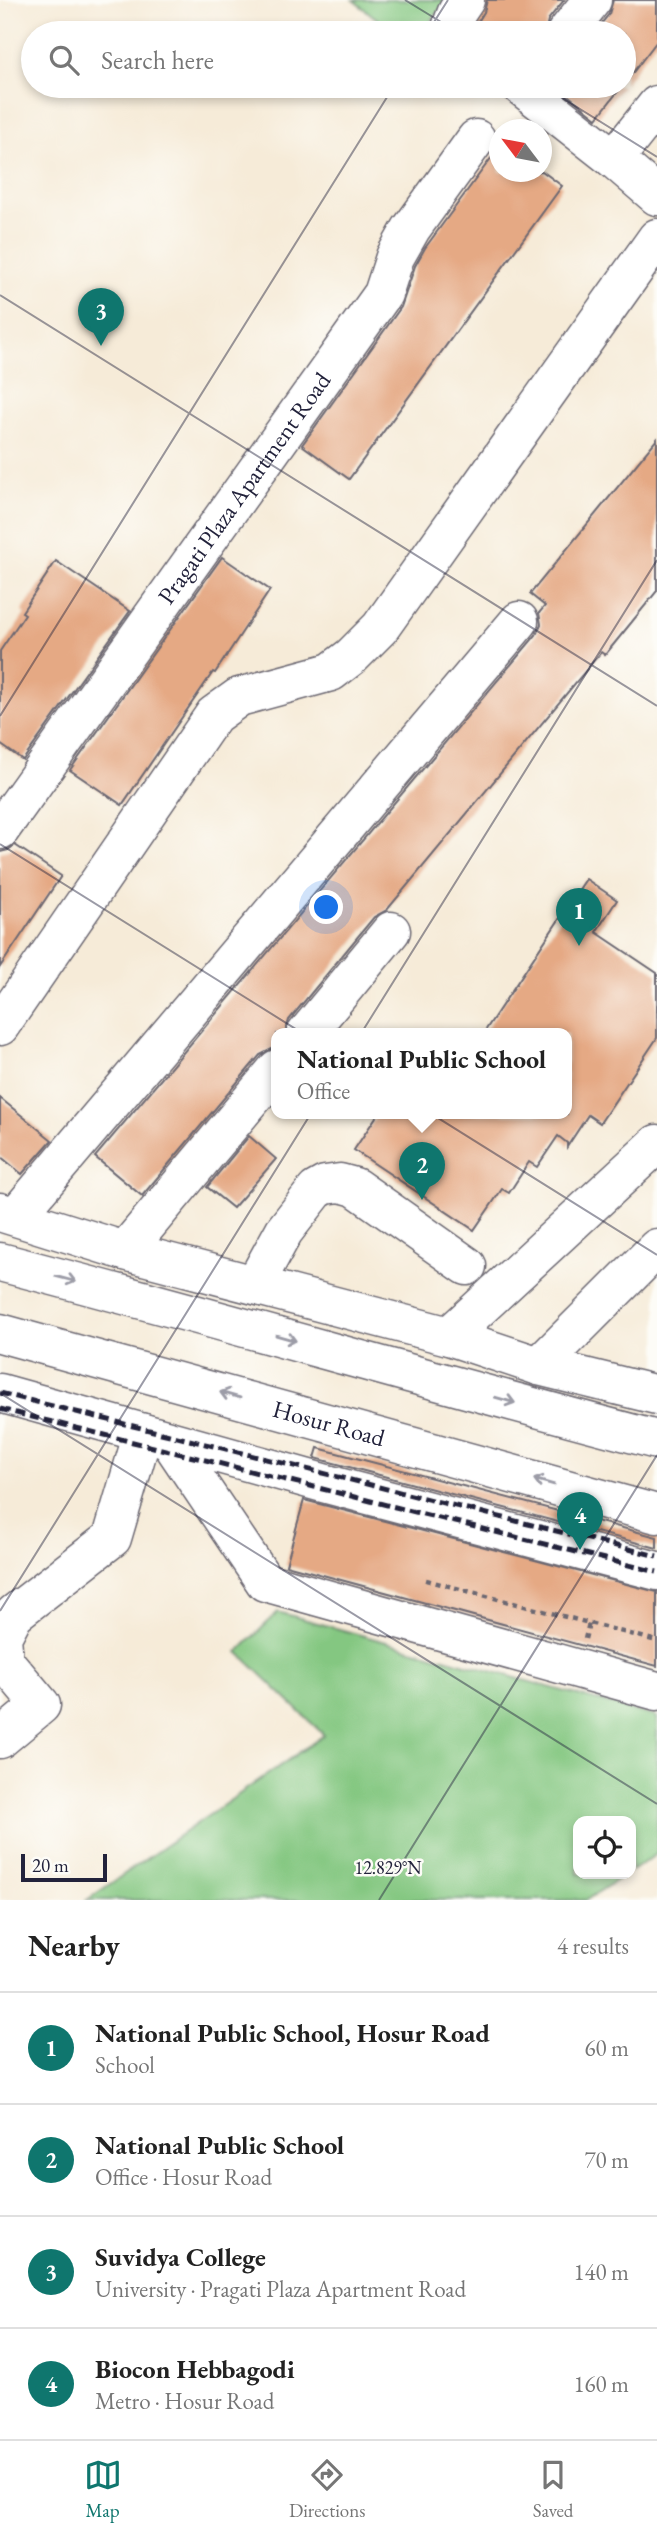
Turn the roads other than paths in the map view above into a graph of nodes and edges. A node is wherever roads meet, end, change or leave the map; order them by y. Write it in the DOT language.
graph roads {
  1 [pos="465,0"];
  2 [pos="592,0"];
  3 [pos="453,21"];
  4 [pos="575,21"];
  5 [pos="537,98"];
  6 [pos="657,105"];
  7 [pos="476,139"];
  8 [pos="614,159"];
  9 [pos="657,196"];
  10 [pos="657,238"];
  11 [pos="519,621"];
  12 [pos="0,830"];
  13 [pos="391,931"];
  14 [pos="0,1026"];
  15 [pos="311,1028"];
  16 [pos="271,1076"];
  17 [pos="657,1144"];
  18 [pos="8,1214"];
  19 [pos="657,1248"];
  20 [pos="125,1251"];
  21 [pos="0,1262"];
  22 [pos="467,1266"];
  23 [pos="255,1283"];
  24 [pos="450,1336"];
  25 [pos="7,1343"];
  26 [pos="539,1366"];
  27 [pos="0,1393"];
  28 [pos="657,1395"];
  29 [pos="157,1437"];
  30 [pos="657,1440"];
  31 [pos="657,1514"];
  32 [pos="657,1571"];
  33 [pos="657,1690"];
  34 [pos="0,1739"];
  1 -- 3 [label="main road"];
  2 -- 4 [label="main road"];
  5 -- 8 [label="main road"];
  6 -- 8 [label="main road"];
  7 -- 12 [label="main road, Pragati Plaza Apartment Road"];
  8 -- 9 [label="main road"];
  10 -- 14 [label="main road"];
  11 -- 18 [label="main road"];
  13 -- 15 [label="main road"];
  16 -- 20 [label="main road"];
  17 -- 24 [label="main road"];
  18 -- 20 [label="main road"];
  19 -- 26 [label="main road"];
  20 -- 23 [label="main road"];
  21 -- 30 [label="main road, one-way"];
  22 -- 23 [label="main road"];
  23 -- 24 [label="main road"];
  24 -- 26 [label="main road"];
  31 -- 25 [label="main road, Hosur Road, one-way"];
  26 -- 28 [label="main road"];
  27 -- 29 [label="main road"];
  29 -- 32 [label="main road"];
  29 -- 33 [label="main road"];
  29 -- 34 [label="main road"];
}
